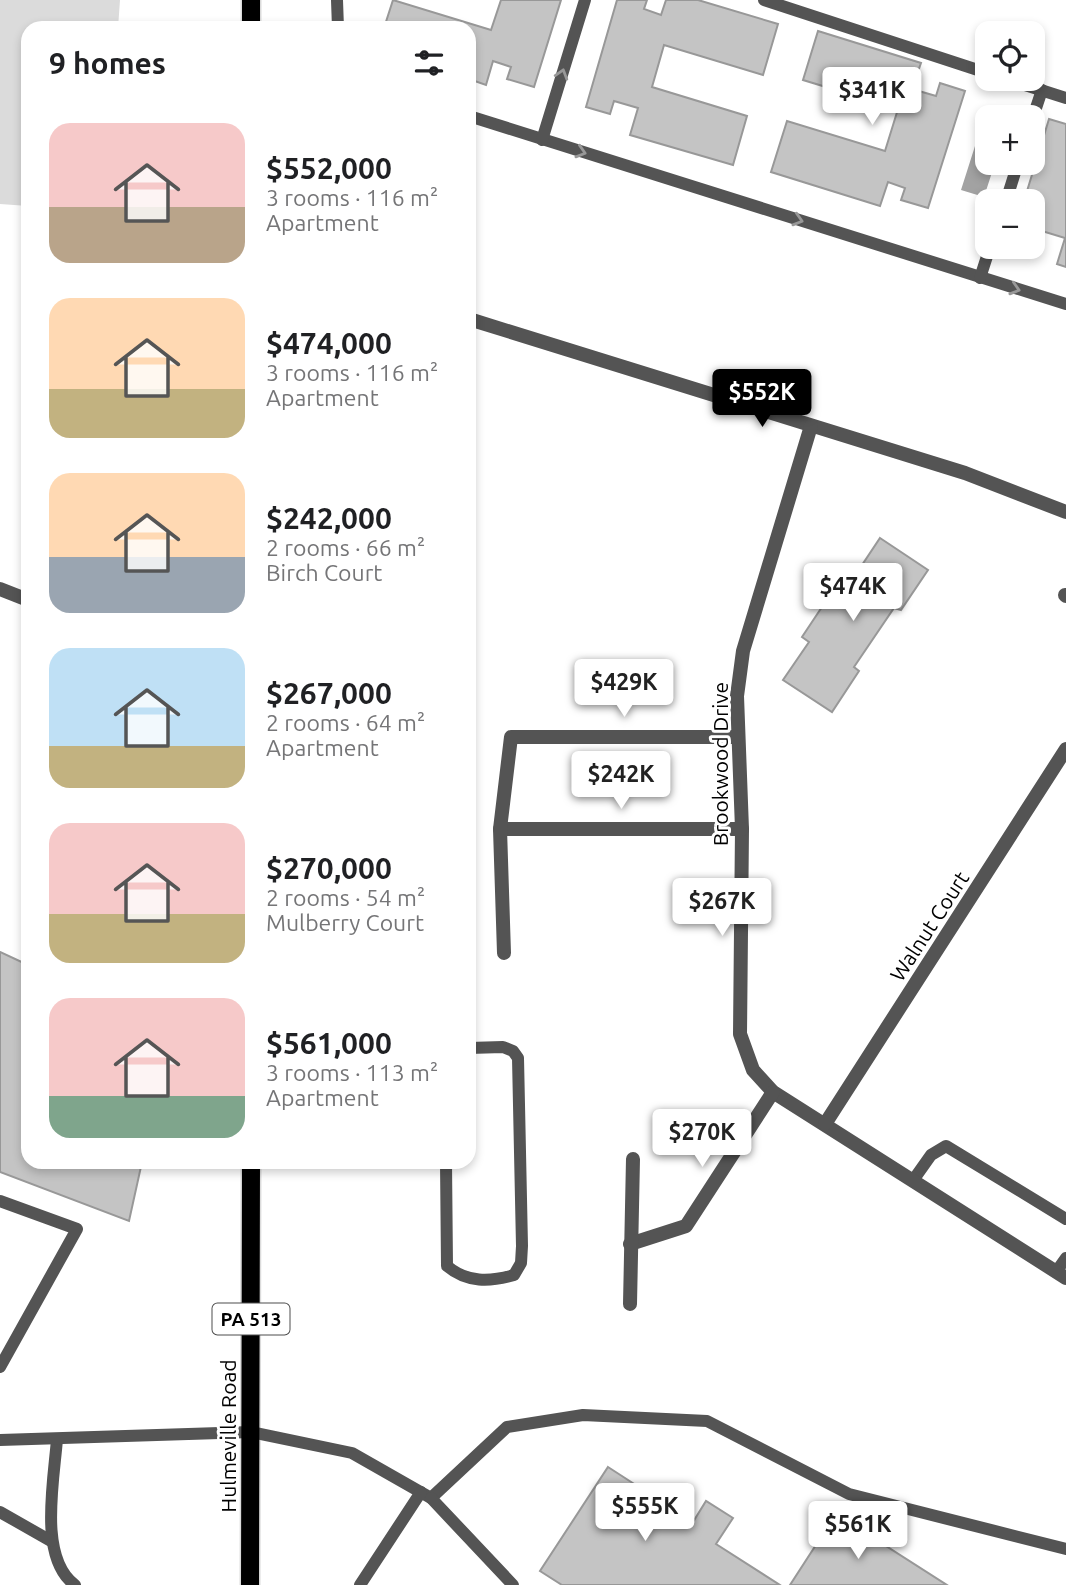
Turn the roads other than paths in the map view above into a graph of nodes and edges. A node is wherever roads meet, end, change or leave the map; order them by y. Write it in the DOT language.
graph roads {
  1 [pos="251,0"];
  2 [pos="337,0"];
  3 [pos="585,0"];
  4 [pos="764,0"];
  5 [pos="251,21"];
  6 [pos="338,21"];
  7 [pos="975,68"];
  8 [pos="1045,91"];
  9 [pos="1066,98"];
  10 [pos="476,118"];
  11 [pos="542,140"];
  12 [pos="986,259"];
  13 [pos="980,278"];
  14 [pos="1066,304"];
  15 [pos="476,321"];
  16 [pos="811,426"];
  17 [pos="1066,512"];
  18 [pos="0,589"];
  19 [pos="21,597"];
  20 [pos="737,737"];
  21 [pos="1066,750"];
  22 [pos="500,829"];
  23 [pos="742,829"];
  24 [pos="504,953"];
  25 [pos="476,1048"];
  26 [pos="773,1092"];
  27 [pos="825,1124"];
  28 [pos="633,1159"];
  29 [pos="251,1169"];
  30 [pos="446,1169"];
  31 [pos="914,1179"];
  32 [pos="0,1201"];
  33 [pos="1066,1219"];
  34 [pos="631,1244"];
  35 [pos="1066,1258"];
  36 [pos="1061,1275"];
  37 [pos="630,1304"];
  38 [pos="0,1367"];
  39 [pos="251,1432"];
  40 [pos="57,1439"];
  41 [pos="0,1440"];
  42 [pos="426,1495"];
  43 [pos="0,1511"];
  44 [pos="51,1541"];
  45 [pos="1066,1549"];
  46 [pos="75,1585"];
  47 [pos="250,1585"];
  48 [pos="360,1585"];
  49 [pos="513,1585"];
  1 -- 5 [label="main road"];
  2 -- 6 [label="lane"];
  11 -- 3 [label="lane, one-way"];
  4 -- 7 [label="lane"];
  8 -- 9 [label="lane"];
  10 -- 11 [label="lane"];
  11 -- 13 [label="lane, one-way"];
  12 -- 13 [label="lane"];
  13 -- 14 [label="lane, one-way"];
  15 -- 16 [label="street"];
  16 -- 17 [label="street"];
  16 -- 20 [label="street, Brookwood Drive"];
  18 -- 19 [label="street"];
  20 -- 22 [label="street"];
  20 -- 23 [label="street, Brookwood Drive"];
  21 -- 27 [label="street, Walnut Court"];
  22 -- 23 [label="street"];
  22 -- 24 [label="street"];
  23 -- 26 [label="street, Brookwood Drive"];
  25 -- 30 [label="lane"];
  26 -- 27 [label="street, Brookwood Drive"];
  26 -- 34 [label="street"];
  27 -- 31 [label="street, Brookwood Drive"];
  28 -- 34 [label="street"];
  29 -- 39 [label="main road, Hulmeville Road / PA 513"];
  31 -- 33 [label="lane"];
  31 -- 36 [label="street, Brookwood Drive"];
  32 -- 38 [label="lane"];
  34 -- 37 [label="street"];
  35 -- 36 [label="lane"];
  39 -- 40 [label="lane"];
  39 -- 42 [label="lane"];
  39 -- 47 [label="main road, Hulmeville Road / PA 513"];
  40 -- 41 [label="lane"];
  40 -- 44 [label="lane"];
  42 -- 45 [label="lane"];
  42 -- 48 [label="lane"];
  42 -- 49 [label="lane"];
  43 -- 44 [label="lane"];
  44 -- 46 [label="lane"];
}
